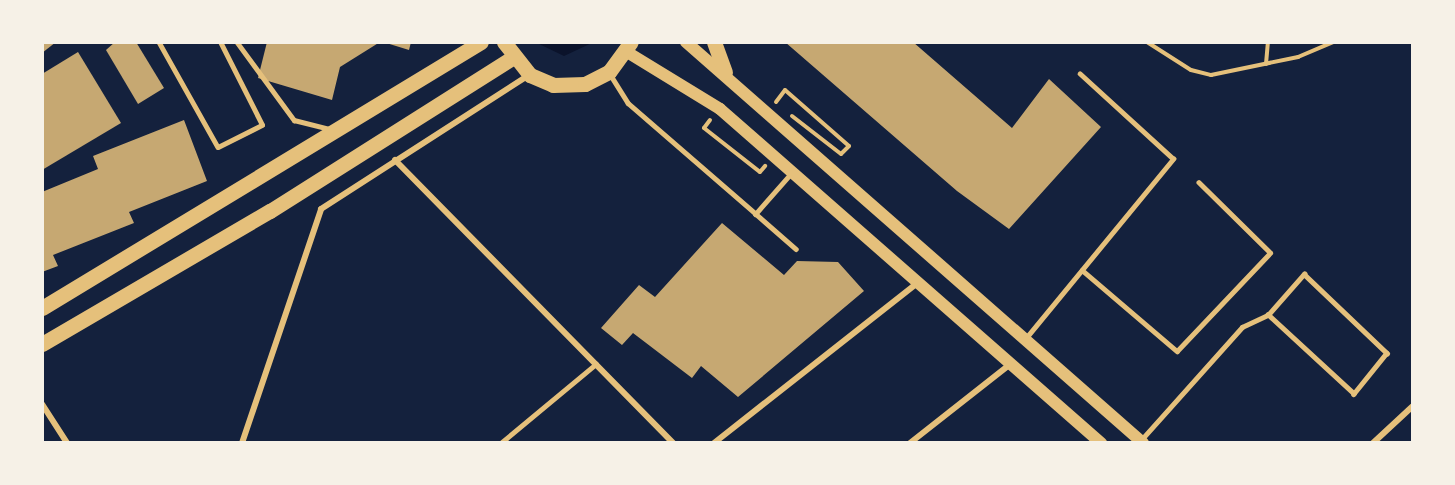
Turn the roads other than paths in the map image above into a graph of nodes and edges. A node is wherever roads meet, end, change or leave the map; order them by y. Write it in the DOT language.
graph roads {
  1 [pos="159,42"];
  2 [pos="219,42"];
  3 [pos="237,42"];
  4 [pos="481,42"];
  5 [pos="504,42"];
  6 [pos="686,42"];
  7 [pos="714,42"];
  8 [pos="629,47"];
  9 [pos="512,58"];
  10 [pos="609,72"];
  11 [pos="725,72"];
  12 [pos="1080,74"];
  13 [pos="530,75"];
  14 [pos="336,130"];
  15 [pos="394,160"];
  16 [pos="792,173"];
  17 [pos="1199,183"];
  18 [pos="756,214"];
  19 [pos="796,249"];
  20 [pos="1082,270"];
  21 [pos="916,284"];
  22 [pos="42,308"];
  23 [pos="1268,315"];
  24 [pos="1026,338"];
  25 [pos="42,344"];
  26 [pos="596,364"];
  27 [pos="1009,365"];
  28 [pos="42,404"];
  29 [pos="1413,406"];
  30 [pos="245,441"];
  31 [pos="502,442"];
  32 [pos="1142,442"];
  33 [pos="67,443"];
  34 [pos="673,443"];
  35 [pos="714,443"];
  36 [pos="911,443"];
  37 [pos="1101,443"];
  38 [pos="1373,443"];
  1 -- 2 [label="lane"];
  3 -- 14 [label="lane"];
  4 -- 14 [label="main road"];
  5 -- 9 [label="main road"];
  6 -- 11 [label="main road"];
  7 -- 11 [label="main road"];
  8 -- 10 [label="main road"];
  8 -- 16 [label="main road"];
  9 -- 13 [label="main road"];
  9 -- 25 [label="main road"];
  10 -- 13 [label="main road"];
  10 -- 18 [label="lane"];
  11 -- 24 [label="main road"];
  12 -- 20 [label="lane"];
  13 -- 15 [label="street"];
  14 -- 22 [label="main road"];
  15 -- 26 [label="street"];
  15 -- 30 [label="street"];
  16 -- 18 [label="lane"];
  16 -- 21 [label="main road"];
  17 -- 20 [label="lane"];
  18 -- 19 [label="lane"];
  20 -- 24 [label="lane"];
  21 -- 27 [label="main road"];
  21 -- 35 [label="street"];
  23 -- 23 [label="lane"];
  23 -- 32 [label="lane"];
  24 -- 32 [label="main road"];
  26 -- 31 [label="lane"];
  26 -- 34 [label="street"];
  27 -- 36 [label="street"];
  27 -- 37 [label="main road"];
  28 -- 33 [label="street"];
  29 -- 38 [label="street"];
}
